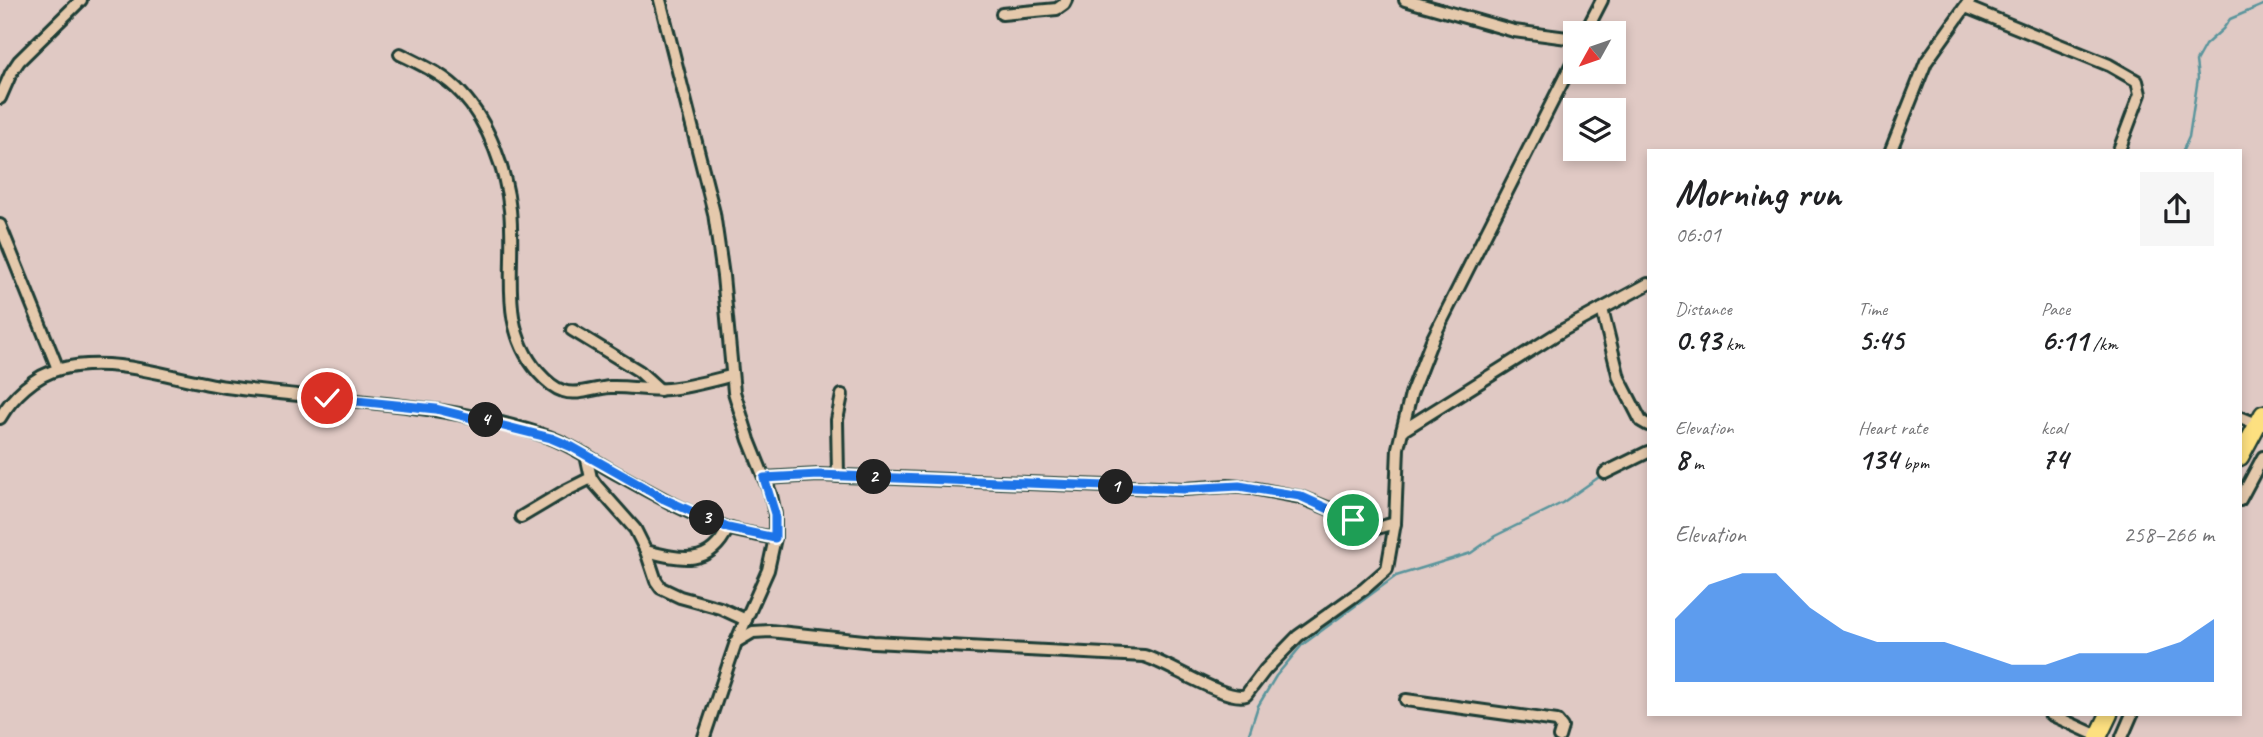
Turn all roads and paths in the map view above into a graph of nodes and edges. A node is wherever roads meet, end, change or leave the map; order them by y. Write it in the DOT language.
graph roads {
  1 [pos="81,0"];
  2 [pos="660,0"];
  3 [pos="1066,0"];
  4 [pos="1405,0"];
  5 [pos="1602,0"];
  6 [pos="1968,4"];
  7 [pos="1002,14"];
  8 [pos="1591,21"];
  9 [pos="1563,37"];
  10 [pos="400,54"];
  11 [pos="1563,81"];
  12 [pos="0,98"];
  13 [pos="1891,149"];
  14 [pos="2119,149"];
  15 [pos="0,225"];
  16 [pos="1647,285"];
  17 [pos="1602,309"];
  18 [pos="572,330"];
  19 [pos="58,369"];
  20 [pos="730,376"];
  21 [pos="27,386"];
  22 [pos="660,390"];
  23 [pos="842,395"];
  24 [pos="0,401"];
  25 [pos="2242,417"];
  26 [pos="0,418"];
  27 [pos="2260,419"];
  28 [pos="1647,424"];
  29 [pos="1402,430"];
  30 [pos="1647,452"];
  31 [pos="2242,453"];
  32 [pos="586,455"];
  33 [pos="2263,457"];
  34 [pos="1605,473"];
  35 [pos="838,475"];
  36 [pos="592,478"];
  37 [pos="764,478"];
  38 [pos="2242,496"];
  39 [pos="522,517"];
  40 [pos="1395,523"];
  41 [pos="728,528"];
  42 [pos="775,538"];
  43 [pos="646,551"];
  44 [pos="746,620"];
  45 [pos="736,642"];
  46 [pos="1406,700"];
  47 [pos="2054,716"];
  48 [pos="2108,716"];
  49 [pos="2131,716"];
  50 [pos="2098,736"];
  51 [pos="704,737"];
  52 [pos="1559,737"];
  53 [pos="2122,737"];
  1 -- 12 [label="street"];
  2 -- 20 [label="street"];
  3 -- 7 [label="street"];
  4 -- 9 [label="street"];
  5 -- 8 [label="street"];
  6 -- 13 [label="street"];
  6 -- 14 [label="street"];
  10 -- 22 [label="street"];
  11 -- 29 [label="street"];
  15 -- 19 [label="street"];
  16 -- 17 [label="street"];
  17 -- 28 [label="street"];
  17 -- 29 [label="street"];
  18 -- 22 [label="street"];
  19 -- 21 [label="street"];
  19 -- 32 [label="street"];
  20 -- 22 [label="street"];
  20 -- 37 [label="street"];
  21 -- 24 [label="street"];
  21 -- 26 [label="street"];
  23 -- 35 [label="street"];
  25 -- 27 [label="street"];
  27 -- 31 [label="highway"];
  29 -- 40 [label="street"];
  30 -- 34 [label="street"];
  32 -- 36 [label="street"];
  32 -- 41 [label="street"];
  33 -- 38 [label="street"];
  35 -- 37 [label="street"];
  35 -- 40 [label="street"];
  36 -- 39 [label="street"];
  36 -- 43 [label="street"];
  37 -- 42 [label="street"];
  40 -- 45 [label="street"];
  41 -- 42 [label="street"];
  41 -- 43 [label="street"];
  42 -- 44 [label="street"];
  43 -- 44 [label="street"];
  44 -- 45 [label="street"];
  45 -- 51 [label="street"];
  46 -- 52 [label="street"];
  47 -- 50 [label="street"];
  48 -- 50 [label="highway"];
  49 -- 53 [label="street"];
}
